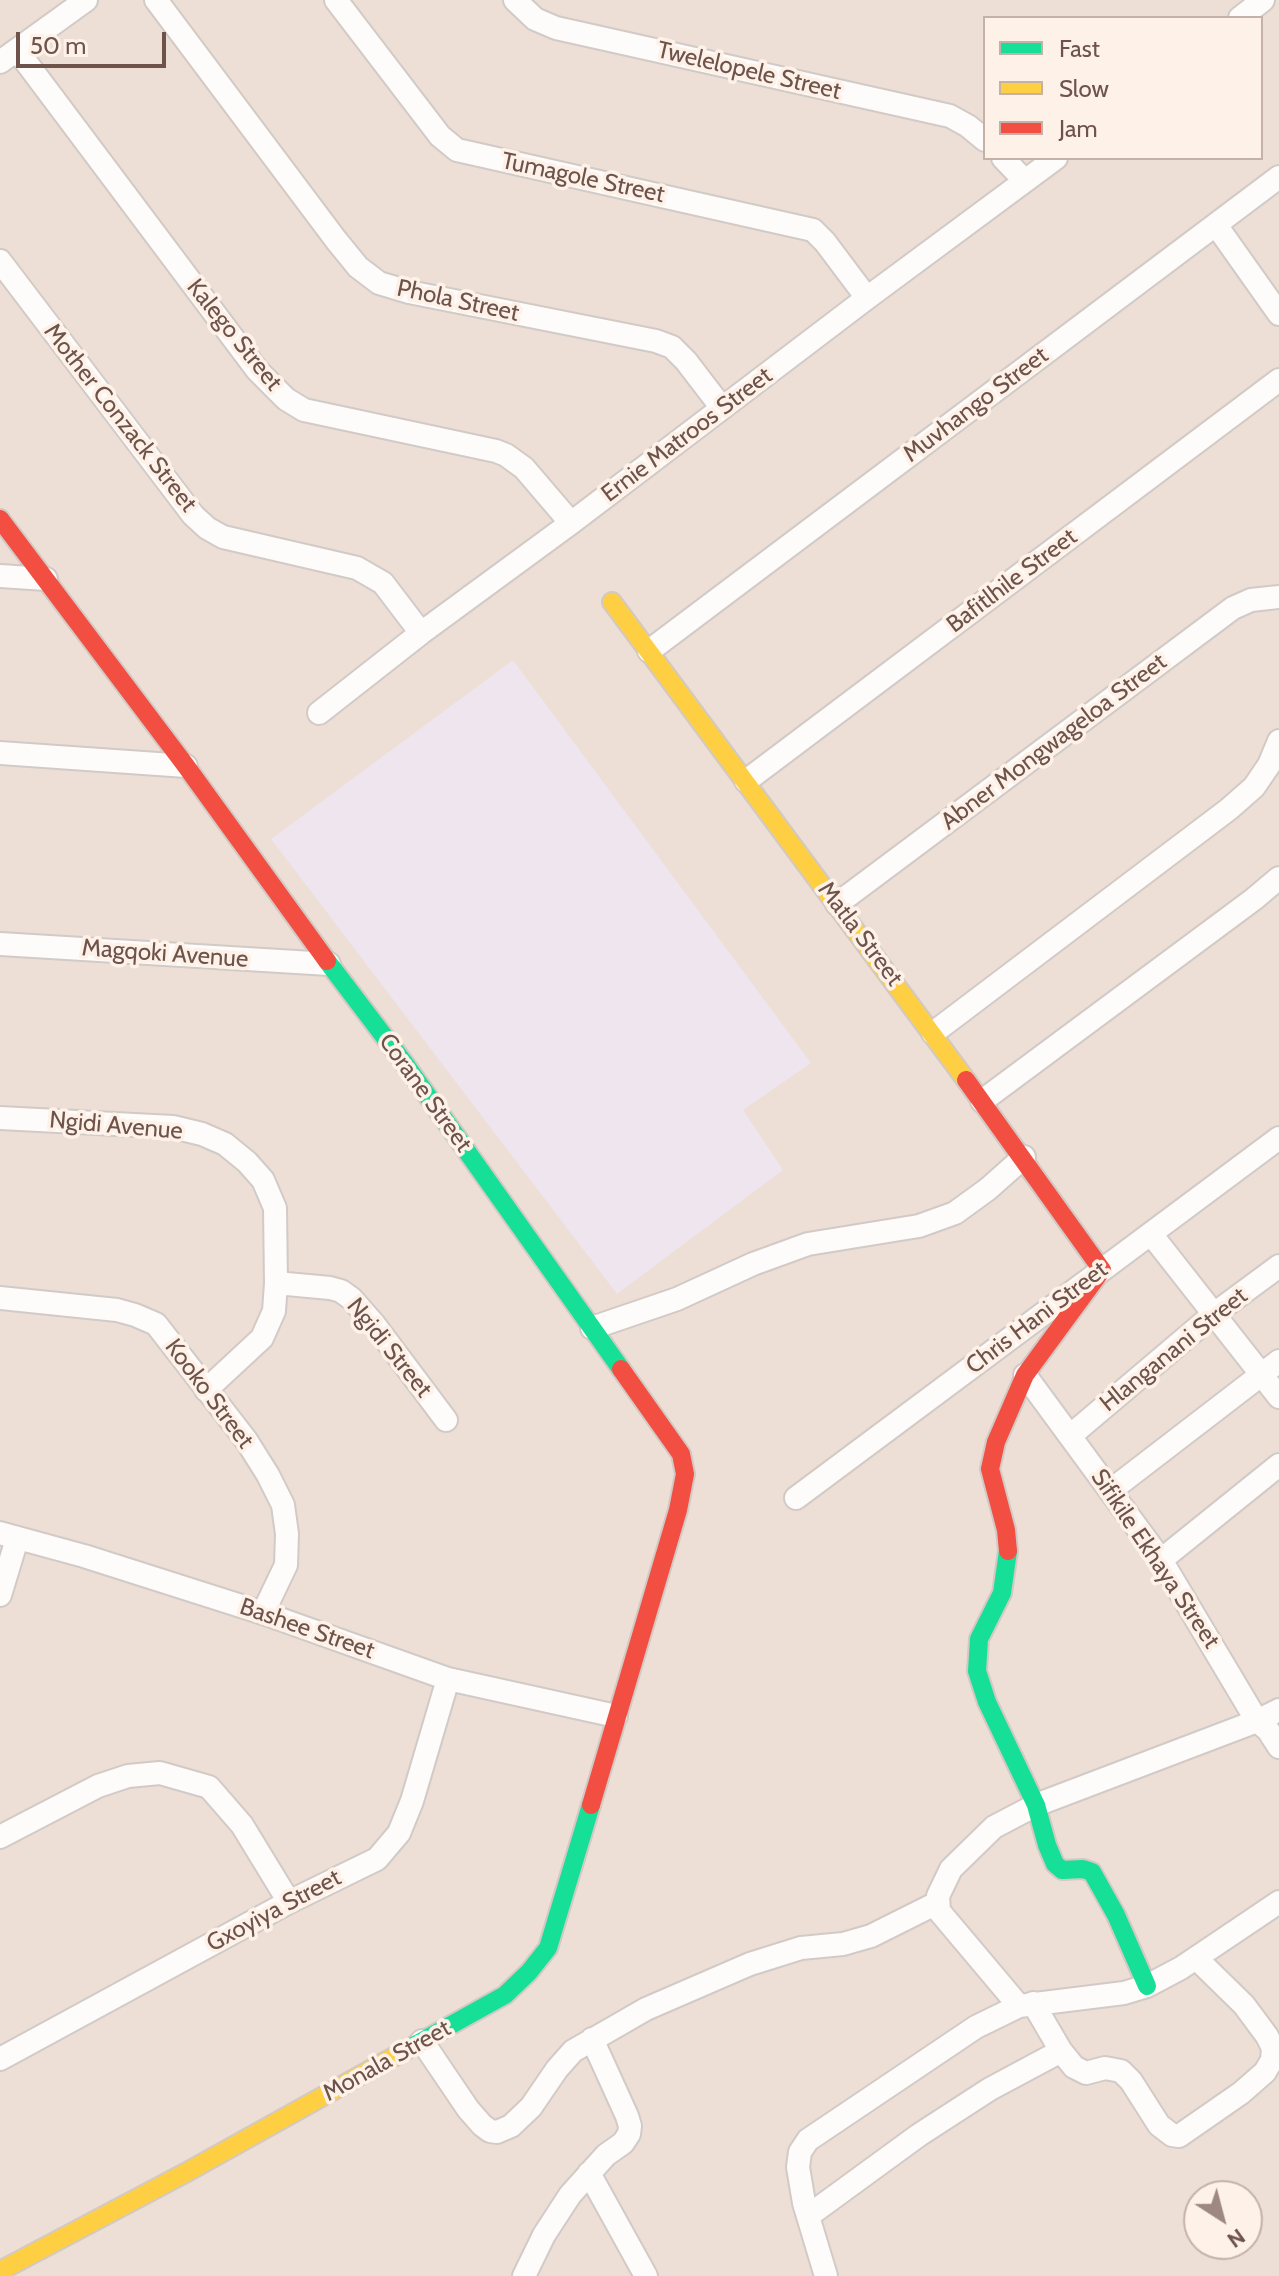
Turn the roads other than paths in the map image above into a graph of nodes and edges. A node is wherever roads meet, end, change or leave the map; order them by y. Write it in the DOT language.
graph roads {
  1 [pos="86,0"];
  2 [pos="156,0"];
  3 [pos="336,0"];
  4 [pos="515,0"];
  5 [pos="1263,0"];
  6 [pos="1243,16"];
  7 [pos="8,56"];
  8 [pos="983,138"];
  9 [pos="1005,160"];
  10 [pos="1053,160"];
  11 [pos="1279,177"];
  12 [pos="1025,181"];
  13 [pos="1216,225"];
  14 [pos="0,261"];
  15 [pos="867,298"];
  16 [pos="1279,314"];
  17 [pos="1279,380"];
  18 [pos="722,408"];
  19 [pos="0,519"];
  20 [pos="571,523"];
  21 [pos="0,576"];
  22 [pos="46,579"];
  23 [pos="1279,597"];
  24 [pos="612,602"];
  25 [pos="421,633"];
  26 [pos="649,651"];
  27 [pos="319,713"];
  28 [pos="1279,741"];
  29 [pos="0,753"];
  30 [pos="186,766"];
  31 [pos="746,781"];
  32 [pos="1279,878"];
  33 [pos="837,904"];
  34 [pos="0,944"];
  35 [pos="329,964"];
  36 [pos="933,1033"];
  37 [pos="982,1101"];
  38 [pos="0,1118"];
  39 [pos="1279,1138"];
  40 [pos="1024,1157"];
  41 [pos="1151,1234"];
  42 [pos="1279,1266"];
  43 [pos="1102,1270"];
  44 [pos="276,1283"];
  45 [pos="0,1298"];
  46 [pos="1214,1314"];
  47 [pos="592,1328"];
  48 [pos="1270,1368"];
  49 [pos="1025,1375"];
  50 [pos="206,1390"];
  51 [pos="1279,1397"];
  52 [pos="446,1420"];
  53 [pos="1070,1436"];
  54 [pos="1279,1465"];
  55 [pos="1110,1491"];
  56 [pos="796,1498"];
  57 [pos="9,1536"];
  58 [pos="1161,1560"];
  59 [pos="0,1595"];
  60 [pos="263,1613"];
  61 [pos="448,1679"];
  62 [pos="1279,1710"];
  63 [pos="616,1716"];
  64 [pos="1257,1721"];
  65 [pos="1279,1747"];
  66 [pos="1036,1805"];
  67 [pos="0,1837"];
  68 [pos="289,1902"];
  69 [pos="1279,1902"];
  70 [pos="937,1903"];
  71 [pos="1196,1958"];
  72 [pos="1147,1986"];
  73 [pos="1026,2004"];
  74 [pos="592,2039"];
  75 [pos="422,2041"];
  76 [pos="1061,2051"];
  77 [pos="0,2059"];
  78 [pos="589,2173"];
  79 [pos="808,2216"];
  80 [pos="0,2271"];
  81 [pos="524,2276"];
  82 [pos="646,2276"];
  83 [pos="826,2276"];
  1 -- 7 [label="street"];
  2 -- 18 [label="street, Phola Street"];
  3 -- 15 [label="street, Tumagole Street"];
  4 -- 8 [label="street, Twelelopele Street"];
  5 -- 6 [label="street"];
  7 -- 20 [label="street, Kalego Street"];
  9 -- 12 [label="street"];
  10 -- 12 [label="street, Ernie Matroos Street"];
  11 -- 13 [label="street, Muvhango Street"];
  12 -- 15 [label="street, Ernie Matroos Street"];
  13 -- 16 [label="street"];
  13 -- 26 [label="street, Muvhango Street"];
  14 -- 25 [label="street, Mother Conzack Street"];
  15 -- 18 [label="street, Ernie Matroos Street"];
  17 -- 31 [label="street, Bafitlhile Street"];
  18 -- 20 [label="street, Ernie Matroos Street"];
  19 -- 22 [label="street, Corane Street"];
  20 -- 25 [label="street, Ernie Matroos Street"];
  21 -- 22 [label="street"];
  22 -- 30 [label="street, Corane Street"];
  23 -- 33 [label="street, Abner Mongwageloa Street"];
  24 -- 26 [label="street, Matla Street"];
  25 -- 27 [label="street, Ernie Matroos Street"];
  26 -- 31 [label="street, Matla Street"];
  28 -- 36 [label="street"];
  29 -- 30 [label="street"];
  30 -- 35 [label="street, Corane Street"];
  31 -- 33 [label="street, Matla Street"];
  32 -- 37 [label="street"];
  33 -- 36 [label="street, Matla Street"];
  34 -- 35 [label="street, Magqoki Avenue"];
  35 -- 47 [label="street, Corane Street"];
  36 -- 37 [label="street, Matla Street"];
  37 -- 40 [label="street, Matla Street"];
  38 -- 44 [label="street, Ngidi Avenue"];
  39 -- 41 [label="street, Chris Hani Street"];
  40 -- 43 [label="street, Matla Street"];
  40 -- 47 [label="street"];
  41 -- 43 [label="street, Chris Hani Street"];
  41 -- 46 [label="street"];
  42 -- 46 [label="street, Hlanganani Street"];
  43 -- 49 [label="street"];
  43 -- 56 [label="street, Chris Hani Street"];
  44 -- 50 [label="street, Ngidi Avenue"];
  44 -- 52 [label="street, Ngidi Street"];
  45 -- 50 [label="street, Kooko Street"];
  46 -- 48 [label="street"];
  46 -- 53 [label="street, Hlanganani Street"];
  47 -- 63 [label="street, Corane Street"];
  48 -- 51 [label="street"];
  48 -- 55 [label="street"];
  49 -- 53 [label="street, Sifikile Ekhaya Street"];
  49 -- 66 [label="street"];
  50 -- 60 [label="street, Kooko Street"];
  53 -- 55 [label="street, Sifikile Ekhaya Street"];
  54 -- 58 [label="street"];
  55 -- 58 [label="street, Sifikile Ekhaya Street"];
  57 -- 59 [label="street"];
  57 -- 60 [label="street, Bashee Street"];
  58 -- 64 [label="street, Sifikile Ekhaya Street"];
  60 -- 61 [label="street, Bashee Street"];
  61 -- 63 [label="street, Bashee Street"];
  61 -- 68 [label="street, Gxoyiya Street"];
  62 -- 64 [label="street"];
  63 -- 75 [label="street, Monala Street"];
  64 -- 65 [label="street, Sifikile Ekhaya Street"];
  64 -- 66 [label="street"];
  66 -- 70 [label="street"];
  66 -- 72 [label="street"];
  67 -- 68 [label="street"];
  68 -- 77 [label="street, Gxoyiya Street"];
  69 -- 71 [label="street"];
  70 -- 73 [label="street"];
  70 -- 74 [label="street"];
  71 -- 72 [label="street"];
  71 -- 76 [label="street"];
  72 -- 73 [label="street"];
  73 -- 76 [label="street"];
  73 -- 79 [label="street"];
  74 -- 75 [label="street"];
  74 -- 78 [label="street"];
  75 -- 80 [label="street, Monala Street"];
  76 -- 79 [label="street"];
  78 -- 81 [label="street"];
  78 -- 82 [label="street"];
  79 -- 83 [label="street"];
}
